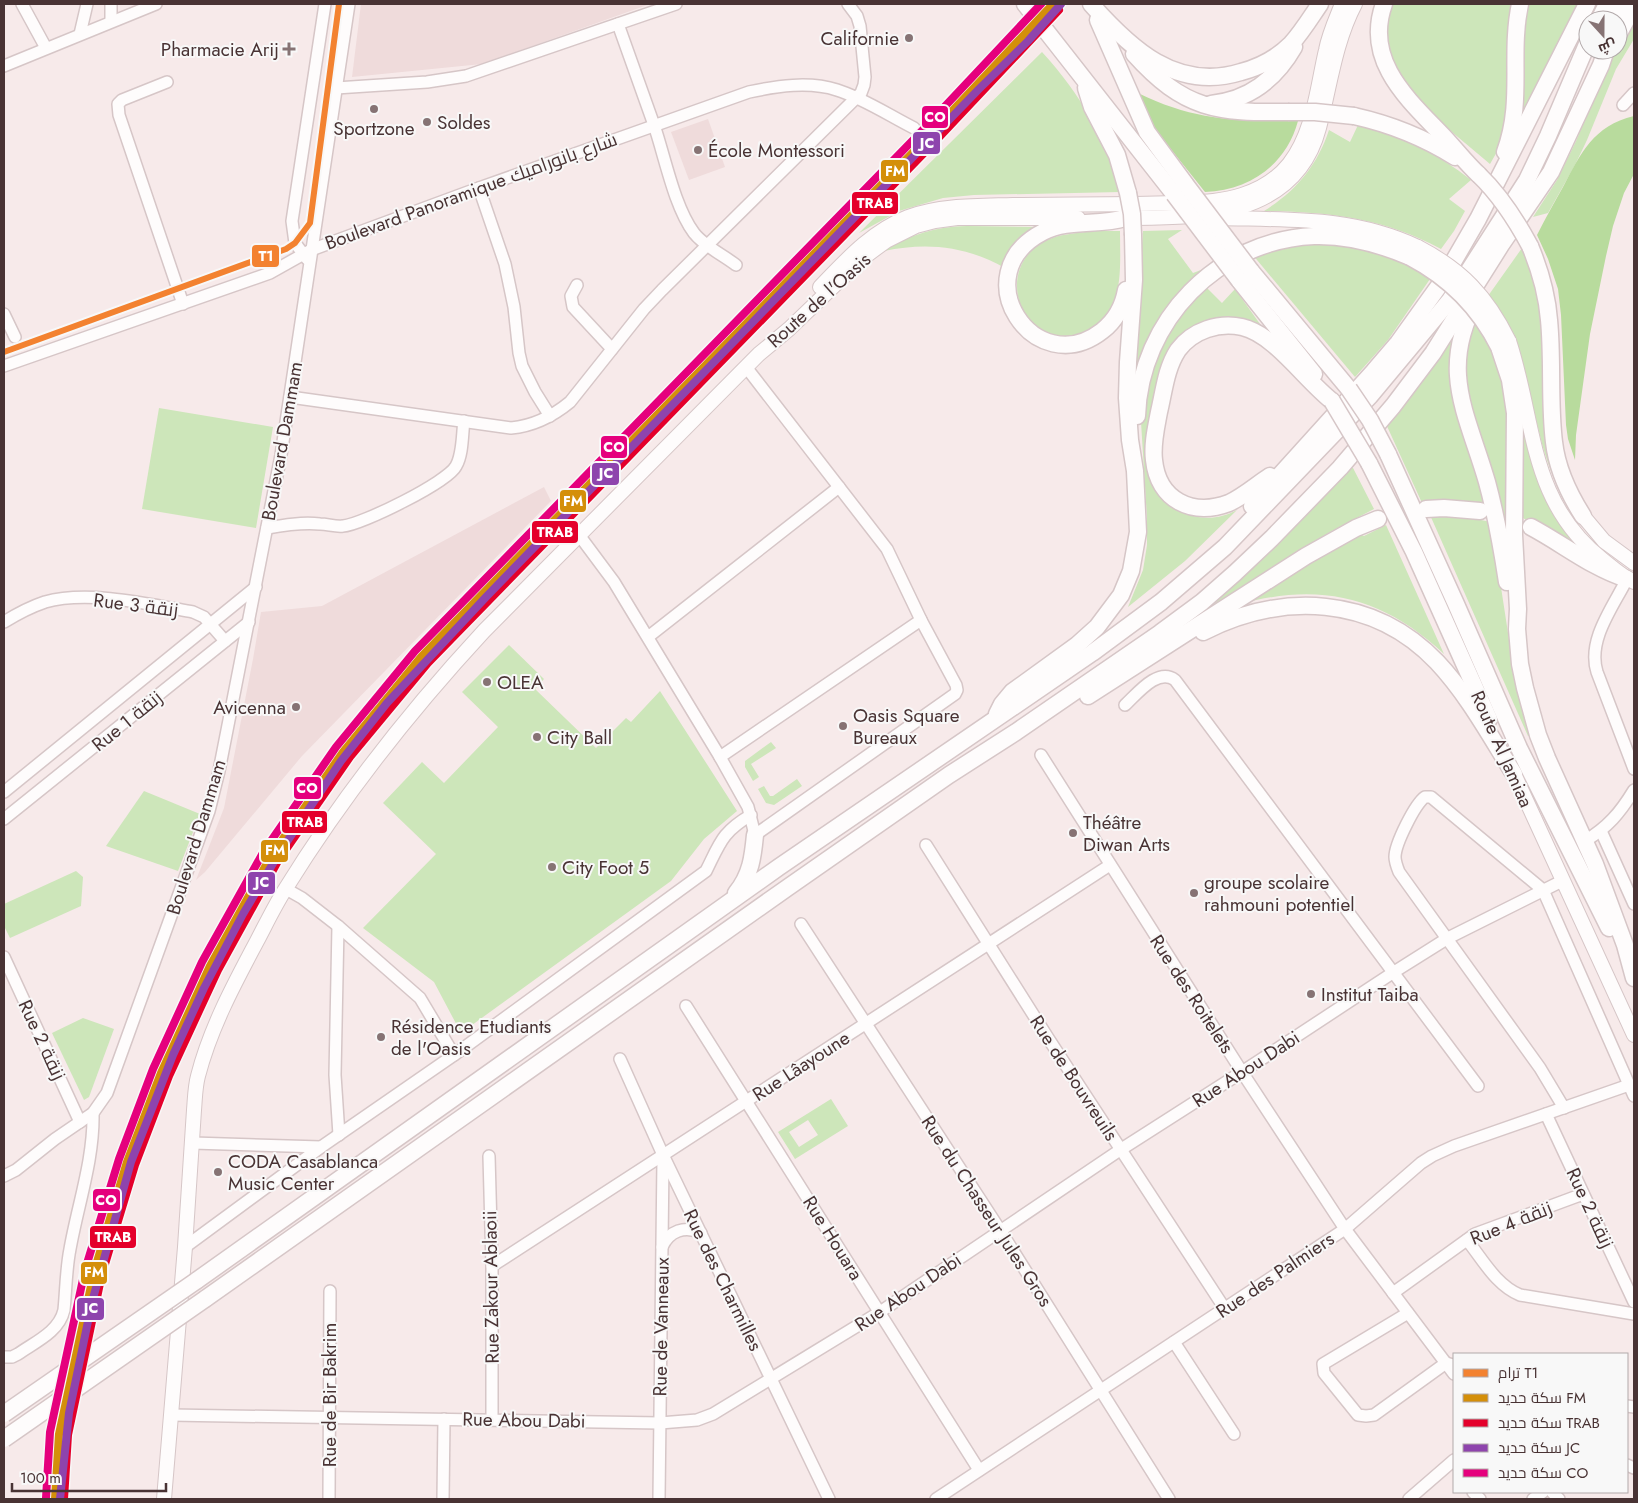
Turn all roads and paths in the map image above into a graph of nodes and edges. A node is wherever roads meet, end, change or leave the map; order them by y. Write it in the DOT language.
graph roads {
  1 [pos="22,4"];
  2 [pos="87,4"];
  3 [pos="110,4"];
  4 [pos="156,4"];
  5 [pos="325,4"];
  6 [pos="349,4"];
  7 [pos="676,4"];
  8 [pos="848,4"];
  9 [pos="1025,4"];
  10 [pos="1090,4"];
  11 [pos="1320,4"];
  12 [pos="1342,4"];
  13 [pos="1355,4"];
  14 [pos="1384,4"];
  15 [pos="1520,4"];
  16 [pos="1587,4"];
  17 [pos="111,21"];
  18 [pos="618,24"];
  19 [pos="80,34"];
  20 [pos="1118,34"];
  21 [pos="1300,34"];
  22 [pos="46,48"];
  23 [pos="1580,60"];
  24 [pos="1604,60"];
  25 [pos="4,66"];
  26 [pos="1082,74"];
  27 [pos="167,82"];
  28 [pos="336,88"];
  29 [pos="1634,93"];
  30 [pos="857,99"];
  31 [pos="1199,104"];
  32 [pos="1623,106"];
  33 [pos="654,125"];
  34 [pos="914,128"];
  35 [pos="1474,171"];
  36 [pos="478,188"];
  37 [pos="1180,190"];
  38 [pos="1195,217"];
  39 [pos="1125,218"];
  40 [pos="1478,219"];
  41 [pos="707,244"];
  42 [pos="1493,244"];
  43 [pos="1414,252"];
  44 [pos="1134,254"];
  45 [pos="308,256"];
  46 [pos="736,265"];
  47 [pos="1245,275"];
  48 [pos="577,285"];
  49 [pos="184,304"];
  50 [pos="4,314"];
  51 [pos="15,337"];
  52 [pos="1504,344"];
  53 [pos="612,349"];
  54 [pos="759,354"];
  55 [pos="4,366"];
  56 [pos="746,368"];
  57 [pos="290,397"];
  58 [pos="1332,401"];
  59 [pos="550,416"];
  60 [pos="464,421"];
  61 [pos="1289,464"];
  62 [pos="1136,471"];
  63 [pos="839,487"];
  64 [pos="1426,509"];
  65 [pos="1480,511"];
  66 [pos="1582,516"];
  67 [pos="1378,519"];
  68 [pos="267,528"];
  69 [pos="1531,528"];
  70 [pos="579,535"];
  71 [pos="1634,563"];
  72 [pos="1631,581"];
  73 [pos="256,587"];
  74 [pos="921,620"];
  75 [pos="4,622"];
  76 [pos="249,622"];
  77 [pos="211,624"];
  78 [pos="1517,629"];
  79 [pos="648,637"];
  80 [pos="225,641"];
  81 [pos="1159,651"];
  82 [pos="1125,705"];
  83 [pos="995,718"];
  84 [pos="1041,755"];
  85 [pos="720,758"];
  86 [pos="1634,769"];
  87 [pos="1514,774"];
  88 [pos="1634,790"];
  89 [pos="4,792"];
  90 [pos="751,815"];
  91 [pos="4,819"];
  92 [pos="1601,831"];
  93 [pos="755,835"];
  94 [pos="1585,841"];
  95 [pos="926,845"];
  96 [pos="1110,865"];
  97 [pos="779,867"];
  98 [pos="1562,881"];
  99 [pos="787,888"];
  100 [pos="286,889"];
  101 [pos="1543,890"];
  102 [pos="729,902"];
  103 [pos="1634,904"];
  104 [pos="802,924"];
  105 [pos="338,926"];
  106 [pos="1448,938"];
  107 [pos="988,944"];
  108 [pos="4,957"];
  109 [pos="1394,972"];
  110 [pos="1634,979"];
  111 [pos="686,1006"];
  112 [pos="866,1023"];
  113 [pos="1634,1035"];
  114 [pos="454,1056"];
  115 [pos="620,1059"];
  116 [pos="1242,1072"];
  117 [pos="1629,1085"];
  118 [pos="1478,1086"];
  119 [pos="1634,1096"];
  120 [pos="747,1101"];
  121 [pos="1564,1108"];
  122 [pos="92,1113"];
  123 [pos="1546,1114"];
  124 [pos="80,1122"];
  125 [pos="339,1136"];
  126 [pos="193,1143"];
  127 [pos="321,1147"];
  128 [pos="1120,1150"];
  129 [pos="663,1155"];
  130 [pos="489,1156"];
  131 [pos="4,1176"];
  132 [pos="1583,1194"];
  133 [pos="1345,1229"];
  134 [pos="1000,1230"];
  135 [pos="701,1233"];
  136 [pos="1467,1240"];
  137 [pos="186,1247"];
  138 [pos="662,1249"];
  139 [pos="492,1266"];
  140 [pos="330,1291"];
  141 [pos="1393,1293"];
  142 [pos="1634,1302"];
  143 [pos="1225,1309"];
  144 [pos="880,1312"];
  145 [pos="1408,1313"];
  146 [pos="1634,1314"];
  147 [pos="1174,1342"];
  148 [pos="4,1357"];
  149 [pos="1450,1364"];
  150 [pos="771,1379"];
  151 [pos="1100,1391"];
  152 [pos="4,1414"];
  153 [pos="171,1415"];
  154 [pos="330,1418"];
  155 [pos="492,1419"];
  156 [pos="444,1420"];
  157 [pos="660,1422"];
  158 [pos="1234,1434"];
  159 [pos="4,1439"];
  160 [pos="1452,1466"];
  161 [pos="979,1470"];
  162 [pos="164,1499"];
  163 [pos="329,1499"];
  164 [pos="443,1499"];
  165 [pos="659,1499"];
  166 [pos="829,1499"];
  167 [pos="936,1499"];
  168 [pos="1169,1499"];
  169 [pos="1409,1499"];
  1 -- 22 [label="street"];
  2 -- 19 [label="street"];
  3 -- 17 [label="street"];
  4 -- 17 [label="street"];
  5 -- 45 [label="street"];
  6 -- 28 [label="street, Boulevard Dammam"];
  7 -- 18 [label="street"];
  8 -- 30 [label="street"];
  9 -- 26 [label="highway"];
  10 -- 20 [label="highway"];
  10 -- 37 [label="highway"];
  11 -- 21 [label="highway"];
  12 -- 54 [label="main road, Route de l'Oasis"];
  13 -- 38 [label="main road, Route de l'Oasis"];
  14 -- 35 [label="highway"];
  15 -- 40 [label="highway"];
  16 -- 40 [label="highway"];
  17 -- 19 [label="street"];
  18 -- 28 [label="street"];
  18 -- 33 [label="street"];
  19 -- 22 [label="street"];
  20 -- 21 [label="highway"];
  20 -- 31 [label="highway"];
  21 -- 31 [label="highway"];
  22 -- 25 [label="street"];
  23 -- 42 [label="highway"];
  24 -- 42 [label="highway"];
  26 -- 37 [label="highway"];
  26 -- 44 [label="highway, bridge"];
  27 -- 49 [label="street"];
  28 -- 45 [label="street, Boulevard Dammam"];
  29 -- 32 [label="street"];
  30 -- 33 [label="street, Boulevard Panoramique شارع بانوراميك"];
  30 -- 34 [label="street, Boulevard Panoramique شارع بانوراميك"];
  30 -- 41 [label="street"];
  31 -- 35 [label="highway, bridge"];
  33 -- 36 [label="street, Boulevard Panoramique شارع بانوراميك"];
  33 -- 41 [label="street"];
  35 -- 66 [label="highway, bridge"];
  36 -- 45 [label="street, Boulevard Panoramique شارع بانوراميك"];
  36 -- 59 [label="street"];
  37 -- 47 [label="highway, bridge"];
  38 -- 39 [label="main road, Route de l'Oasis"];
  38 -- 43 [label="main road"];
  39 -- 44 [label="highway"];
  39 -- 54 [label="main road, Route de l'Oasis"];
  40 -- 61 [label="highway"];
  41 -- 46 [label="street"];
  41 -- 53 [label="street"];
  42 -- 78 [label="highway"];
  42 -- 83 [label="highway"];
  42 -- 99 [label="highway"];
  43 -- 52 [label="highway, bridge"];
  43 -- 62 [label="highway"];
  44 -- 62 [label="highway"];
  45 -- 49 [label="street, Boulevard Panoramique شارع بانوراميك"];
  45 -- 57 [label="street, Boulevard Dammam"];
  47 -- 58 [label="highway"];
  47 -- 110 [label="highway, Route Al Jamiaa, bridge"];
  48 -- 53 [label="street"];
  49 -- 55 [label="street, Boulevard Panoramique شارع بانوراميك"];
  50 -- 51 [label="street"];
  52 -- 72 [label="main road"];
  52 -- 78 [label="highway"];
  53 -- 59 [label="street"];
  54 -- 56 [label="main road"];
  56 -- 63 [label="street"];
  56 -- 70 [label="main road"];
  57 -- 60 [label="street"];
  57 -- 68 [label="street, Boulevard Dammam"];
  58 -- 61 [label="highway"];
  58 -- 87 [label="highway, Route Al Jamiaa, bridge"];
  59 -- 60 [label="street"];
  60 -- 68 [label="street"];
  61 -- 83 [label="highway"];
  62 -- 83 [label="highway"];
  63 -- 74 [label="street"];
  63 -- 79 [label="street"];
  64 -- 65 [label="highway"];
  66 -- 71 [label="main road"];
  67 -- 81 [label="highway"];
  68 -- 73 [label="street, Boulevard Dammam"];
  69 -- 72 [label="highway"];
  70 -- 79 [label="street"];
  70 -- 100 [label="main road"];
  72 -- 86 [label="street"];
  73 -- 76 [label="street, Boulevard Dammam"];
  73 -- 77 [label="street"];
  74 -- 85 [label="street"];
  74 -- 93 [label="street"];
  75 -- 77 [label="street, Rue 3 زنقة"];
  76 -- 80 [label="street, Rue 1 زنقة"];
  76 -- 122 [label="street, Boulevard Dammam"];
  77 -- 80 [label="street"];
  77 -- 89 [label="street, Rue 1 زنقة"];
  78 -- 94 [label="highway"];
  79 -- 85 [label="street"];
  80 -- 91 [label="street, Rue 1 زنقة"];
  81 -- 87 [label="highway"];
  81 -- 99 [label="highway"];
  82 -- 109 [label="street"];
  83 -- 97 [label="highway"];
  84 -- 96 [label="street, Rue des Roitelets"];
  85 -- 90 [label="street"];
  87 -- 98 [label="main road, Route Al Jamiaa"];
  88 -- 92 [label="street"];
  90 -- 93 [label="street"];
  90 -- 114 [label="street"];
  92 -- 94 [label="street"];
  92 -- 103 [label="street"];
  93 -- 97 [label="highway"];
  93 -- 102 [label="highway"];
  94 -- 110 [label="highway"];
  95 -- 107 [label="street, Rue de Bouvreuils"];
  96 -- 107 [label="street, Rue Lâayoune"];
  96 -- 116 [label="street, Rue des Roitelets"];
  97 -- 102 [label="highway"];
  98 -- 101 [label="street, Rue Abou Dabi"];
  98 -- 113 [label="main road, Route Al Jamiaa"];
  99 -- 159 [label="highway, bridge"];
  100 -- 105 [label="street"];
  100 -- 126 [label="main road"];
  101 -- 106 [label="street, Rue Abou Dabi"];
  101 -- 106 [label="street"];
  101 -- 117 [label="street"];
  102 -- 152 [label="highway, bridge"];
  104 -- 112 [label="street, Rue du Chasseur Jules Gros"];
  105 -- 114 [label="street"];
  105 -- 125 [label="street"];
  106 -- 109 [label="street, Rue Abou Dabi"];
  106 -- 121 [label="street"];
  107 -- 112 [label="street, Rue Lâayoune"];
  107 -- 128 [label="street, Rue de Bouvreuils"];
  108 -- 124 [label="street, Rue 2 زنقة"];
  109 -- 116 [label="street, Rue Abou Dabi"];
  109 -- 118 [label="street"];
  111 -- 120 [label="street, Rue Houara"];
  112 -- 120 [label="street, Rue Lâayoune"];
  112 -- 134 [label="street, Rue du Chasseur Jules Gros"];
  114 -- 125 [label="street"];
  115 -- 129 [label="street, Rue des Charmilles"];
  116 -- 128 [label="street, Rue Abou Dabi"];
  116 -- 133 [label="street, Rue des Roitelets"];
  117 -- 119 [label="street"];
  117 -- 121 [label="street, Rue des Palmiers"];
  120 -- 129 [label="street, Rue Lâayoune"];
  120 -- 144 [label="street, Rue Houara"];
  121 -- 123 [label="street, Rue des Palmiers"];
  122 -- 124 [label="street, Boulevard Dammam"];
  122 -- 148 [label="street"];
  123 -- 132 [label="street, Rue 2 زنقة"];
  123 -- 133 [label="street, Rue des Palmiers"];
  124 -- 131 [label="street, Boulevard Dammam"];
  125 -- 127 [label="street"];
  126 -- 127 [label="street"];
  126 -- 137 [label="main road"];
  127 -- 137 [label="street"];
  128 -- 134 [label="street, Rue Abou Dabi"];
  128 -- 143 [label="street, Rue de Bouvreuils"];
  129 -- 135 [label="street, Rue des Charmilles"];
  129 -- 138 [label="street, Rue de Vanneaux"];
  129 -- 139 [label="street, Rue Lâayoune"];
  130 -- 139 [label="street, Rue Zakour Ablaoii"];
  132 -- 136 [label="street, Rue 4 زنقة"];
  132 -- 142 [label="street, Rue 2 زنقة"];
  133 -- 141 [label="street, Rue des Roitelets"];
  133 -- 143 [label="street, Rue des Palmiers"];
  134 -- 144 [label="street, Rue Abou Dabi"];
  134 -- 151 [label="street, Rue du Chasseur Jules Gros"];
  135 -- 138 [label="street"];
  135 -- 150 [label="street, Rue des Charmilles"];
  136 -- 141 [label="street, Rue 4 زنقة"];
  136 -- 146 [label="street"];
  137 -- 153 [label="main road"];
  138 -- 157 [label="street, Rue de Vanneaux"];
  139 -- 155 [label="street, Rue Zakour Ablaoii"];
  140 -- 154 [label="street, Rue de Bir Bakrim"];
  141 -- 145 [label="street, Rue des Roitelets"];
  143 -- 147 [label="street, Rue des Palmiers"];
  144 -- 150 [label="street, Rue Abou Dabi"];
  144 -- 161 [label="street, Rue Houara"];
  145 -- 149 [label="street, Rue des Roitelets"];
  145 -- 149 [label="street"];
  147 -- 151 [label="street, Rue des Palmiers"];
  147 -- 158 [label="street"];
  150 -- 157 [label="street, Rue Abou Dabi"];
  150 -- 166 [label="street, Rue des Charmilles"];
  151 -- 161 [label="street, Rue des Palmiers"];
  151 -- 168 [label="street, Rue du Chasseur Jules Gros"];
  153 -- 154 [label="street, Rue Abou Dabi"];
  153 -- 162 [label="main road"];
  154 -- 156 [label="street, Rue Abou Dabi"];
  154 -- 163 [label="street, Rue de Bir Bakrim"];
  155 -- 156 [label="street, Rue Abou Dabi"];
  155 -- 157 [label="street, Rue Abou Dabi"];
  156 -- 164 [label="street"];
  157 -- 165 [label="street, Rue de Vanneaux"];
  160 -- 169 [label="street"];
  161 -- 167 [label="street, Rue des Palmiers"];
}
